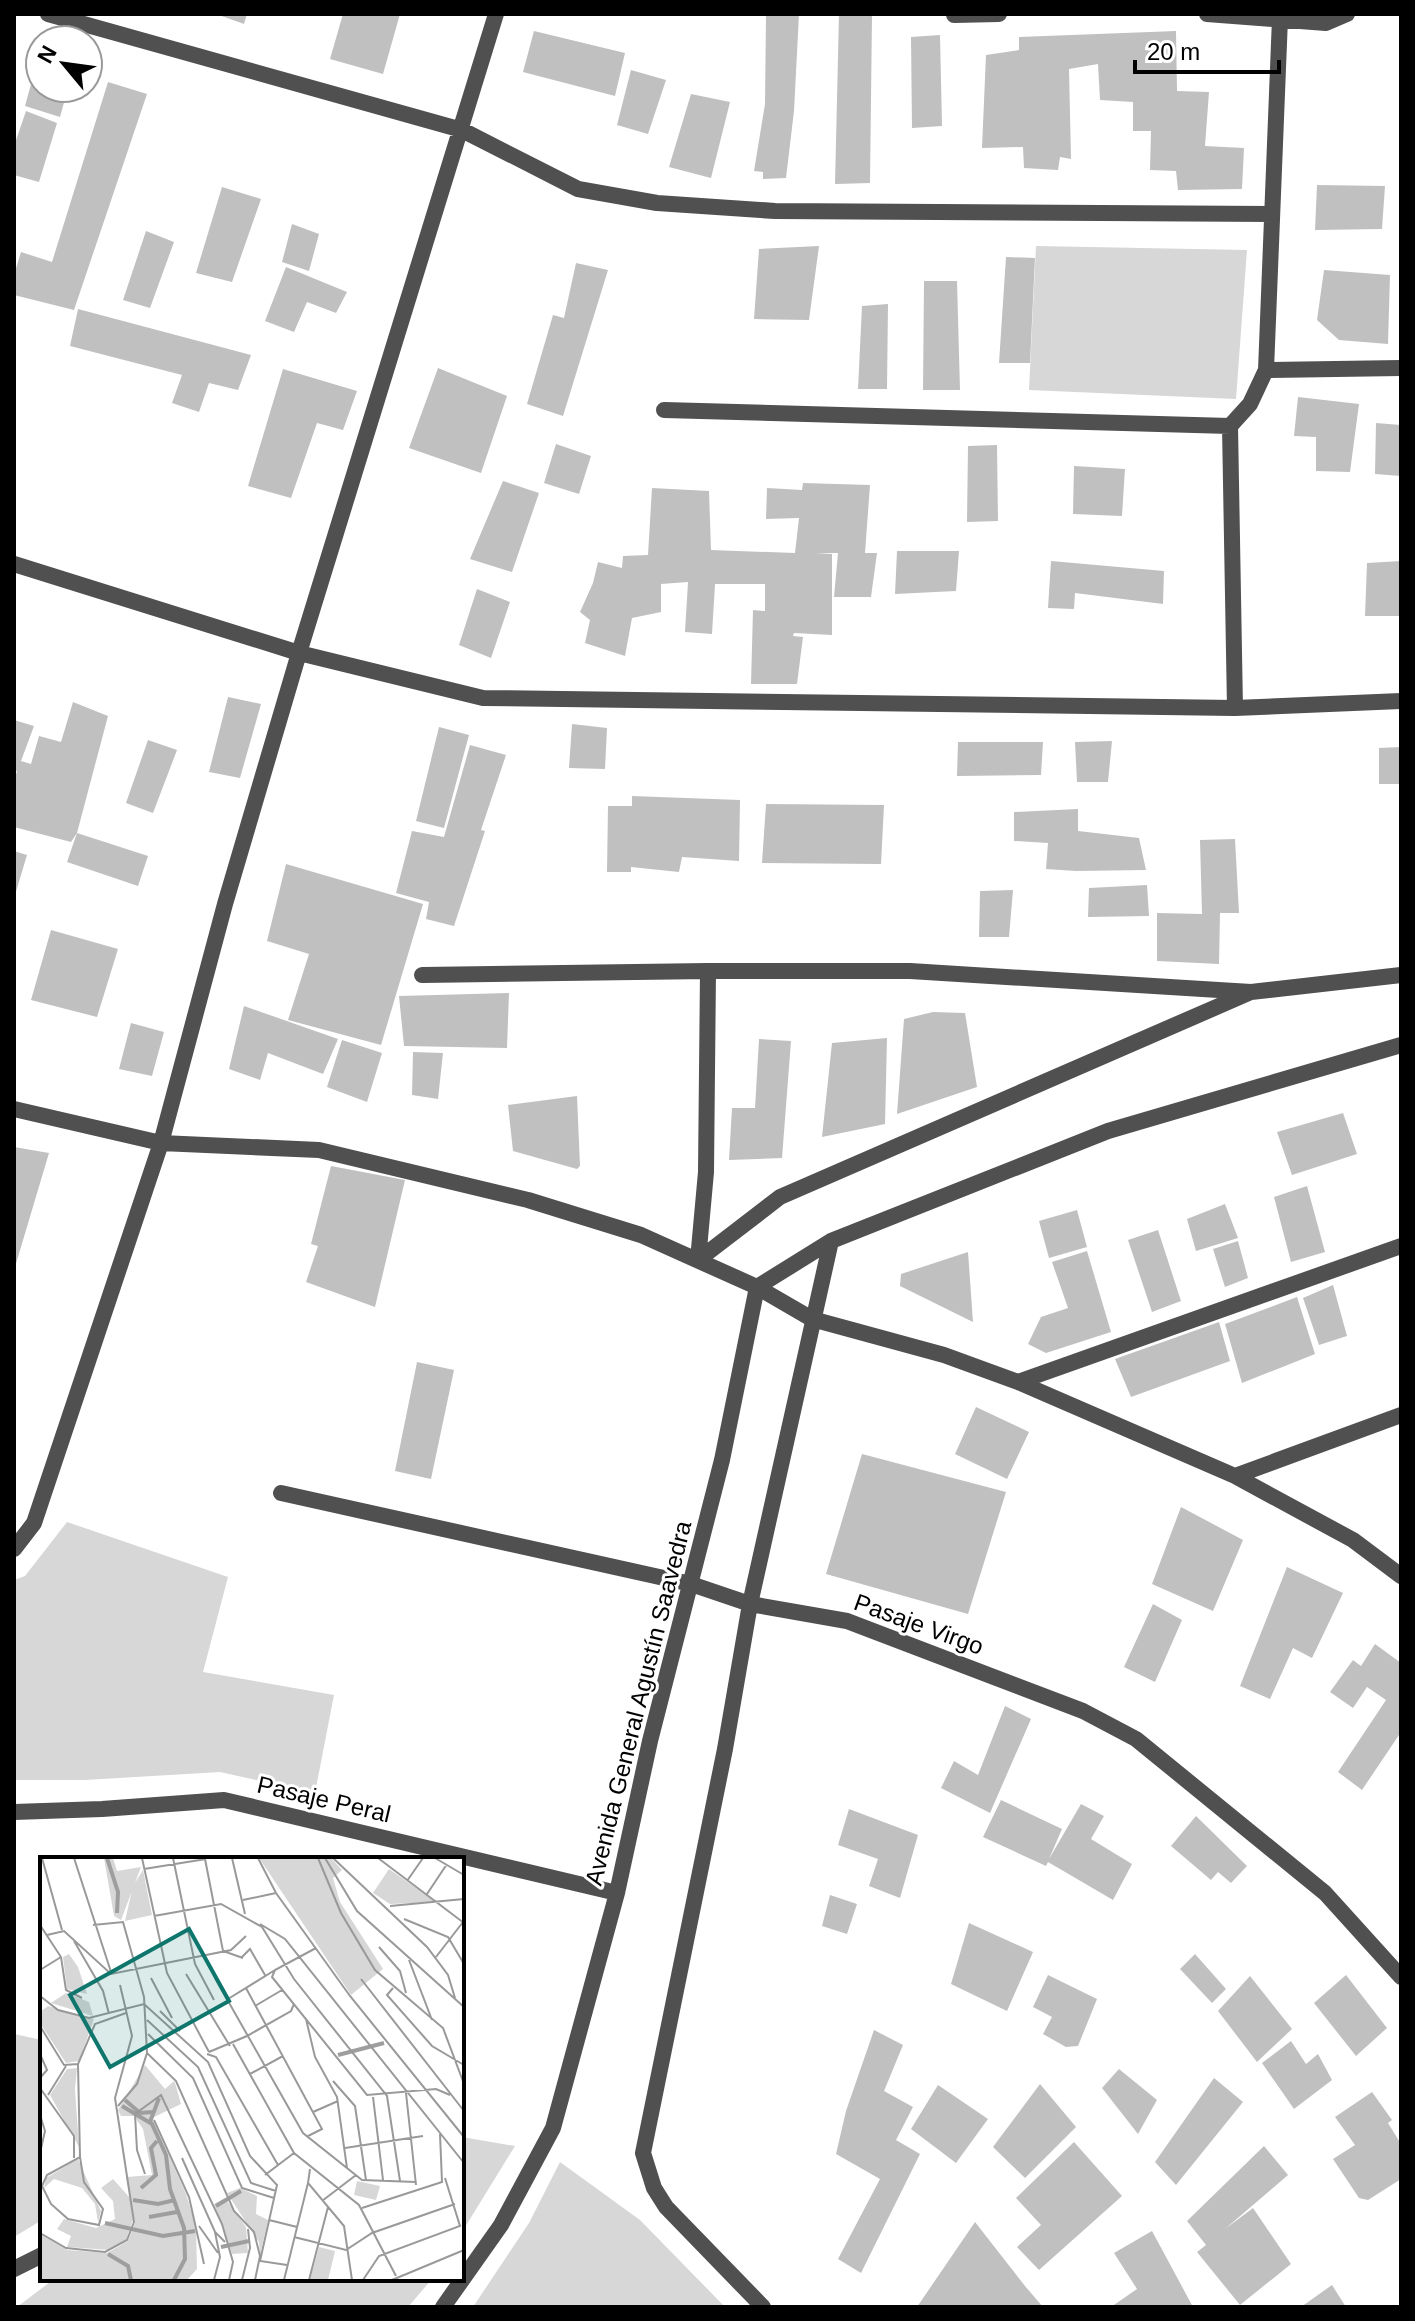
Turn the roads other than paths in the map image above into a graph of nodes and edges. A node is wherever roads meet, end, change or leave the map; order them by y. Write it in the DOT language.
graph roads {
  1 [pos="48,14"];
  2 [pos="496,14"];
  3 [pos="999,14"];
  4 [pos="1207,14"];
  5 [pos="1347,14"];
  6 [pos="954,15"];
  7 [pos="1280,18"];
  8 [pos="462,130"];
  9 [pos="1272,214"];
  10 [pos="1401,368"];
  11 [pos="1266,370"];
  12 [pos="664,410"];
  13 [pos="1230,426"];
  14 [pos="14,564"];
  15 [pos="299,653"];
  16 [pos="1401,701"];
  17 [pos="1235,708"];
  18 [pos="708,971"];
  19 [pos="422,975"];
  20 [pos="1401,975"];
  21 [pos="1251,992"];
  22 [pos="1401,1045"];
  23 [pos="14,1109"];
  24 [pos="161,1143"];
  25 [pos="831,1241"];
  26 [pos="1401,1246"];
  27 [pos="698,1260"];
  28 [pos="757,1287"];
  29 [pos="812,1319"];
  30 [pos="1018,1382"];
  31 [pos="1401,1415"];
  32 [pos="1235,1476"];
  33 [pos="281,1493"];
  34 [pos="14,1521"];
  35 [pos="34,1523"];
  36 [pos="14,1549"];
  37 [pos="1401,1576"];
  38 [pos="691,1584"];
  39 [pos="750,1604"];
  40 [pos="14,1812"];
  41 [pos="617,1893"];
  42 [pos="1401,1977"];
  43 [pos="40,2256"];
  44 [pos="14,2269"];
  45 [pos="464,2277"];
  46 [pos="461,2281"];
  47 [pos="443,2307"];
  48 [pos="763,2307"];
  1 -- 8 [label="street"];
  2 -- 8 [label="street"];
  3 -- 6 [label="street"];
  4 -- 7 [label="street"];
  5 -- 7 [label="street"];
  7 -- 9 [label="street"];
  8 -- 9 [label="street"];
  8 -- 15 [label="street"];
  9 -- 11 [label="street"];
  10 -- 11 [label="street"];
  11 -- 13 [label="street"];
  12 -- 13 [label="street"];
  13 -- 17 [label="street"];
  14 -- 15 [label="street"];
  15 -- 17 [label="street"];
  15 -- 24 [label="street"];
  16 -- 17 [label="street"];
  18 -- 19 [label="street"];
  18 -- 21 [label="street"];
  18 -- 27 [label="street"];
  20 -- 21 [label="street"];
  21 -- 27 [label="street"];
  22 -- 25 [label="street"];
  23 -- 24 [label="street"];
  24 -- 27 [label="street"];
  24 -- 35 [label="street"];
  25 -- 28 [label="street"];
  25 -- 29 [label="street"];
  26 -- 30 [label="street"];
  27 -- 28 [label="street"];
  28 -- 29 [label="street"];
  28 -- 38 [label="street, Avenida General Agustín Saavedra"];
  29 -- 30 [label="street"];
  29 -- 39 [label="street"];
  30 -- 32 [label="street"];
  31 -- 32 [label="street"];
  32 -- 37 [label="street"];
  33 -- 38 [label="street, Pasaje Virgo"];
  34 -- 35 [label="street"];
  35 -- 36 [label="street"];
  38 -- 39 [label="street, Pasaje Virgo"];
  38 -- 41 [label="street, Avenida General Agustín Saavedra"];
  39 -- 42 [label="street, Pasaje Virgo"];
  39 -- 48 [label="street"];
  40 -- 41 [label="street, Pasaje Peral"];
  41 -- 45 [label="street, Avenida General Agustín Saavedra"];
  43 -- 44 [label="street"];
  46 -- 47 [label="street, Avenida General Agustín Saavedra"];
}
